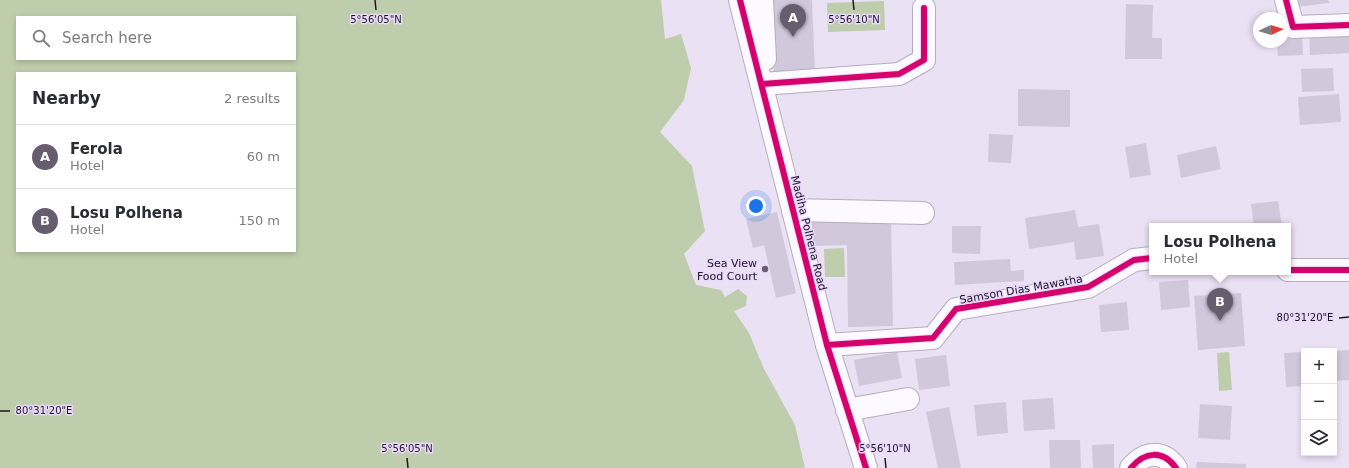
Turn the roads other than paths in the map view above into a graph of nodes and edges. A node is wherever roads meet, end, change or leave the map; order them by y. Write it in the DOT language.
graph roads {
  1 [pos="740,0"];
  2 [pos="762,0"];
  3 [pos="1286,0"];
  4 [pos="924,8"];
  5 [pos="1349,25"];
  6 [pos="756,63"];
  7 [pos="762,84"];
  8 [pos="793,210"];
  9 [pos="923,213"];
  10 [pos="1149,258"];
  11 [pos="1291,270"];
  12 [pos="1349,270"];
  13 [pos="827,345"];
  14 [pos="908,398"];
  15 [pos="847,410"];
  16 [pos="866,468"];
  17 [pos="1131,468"];
  18 [pos="1176,468"];
  1 -- 6 [label="street, Madiha Polhena Road"];
  2 -- 6 [label="street"];
  3 -- 5 [label="street"];
  4 -- 7 [label="street"];
  6 -- 7 [label="street, Madiha Polhena Road"];
  7 -- 8 [label="street, Madiha Polhena Road"];
  8 -- 9 [label="street"];
  8 -- 13 [label="street, Madiha Polhena Road"];
  10 -- 13 [label="street, Samson Dias Mawatha"];
  11 -- 12 [label="street"];
  13 -- 15 [label="street, Madiha Polhena Road"];
  14 -- 15 [label="street"];
  15 -- 16 [label="street, Madiha Polhena Road"];
  17 -- 18 [label="street"];
}
